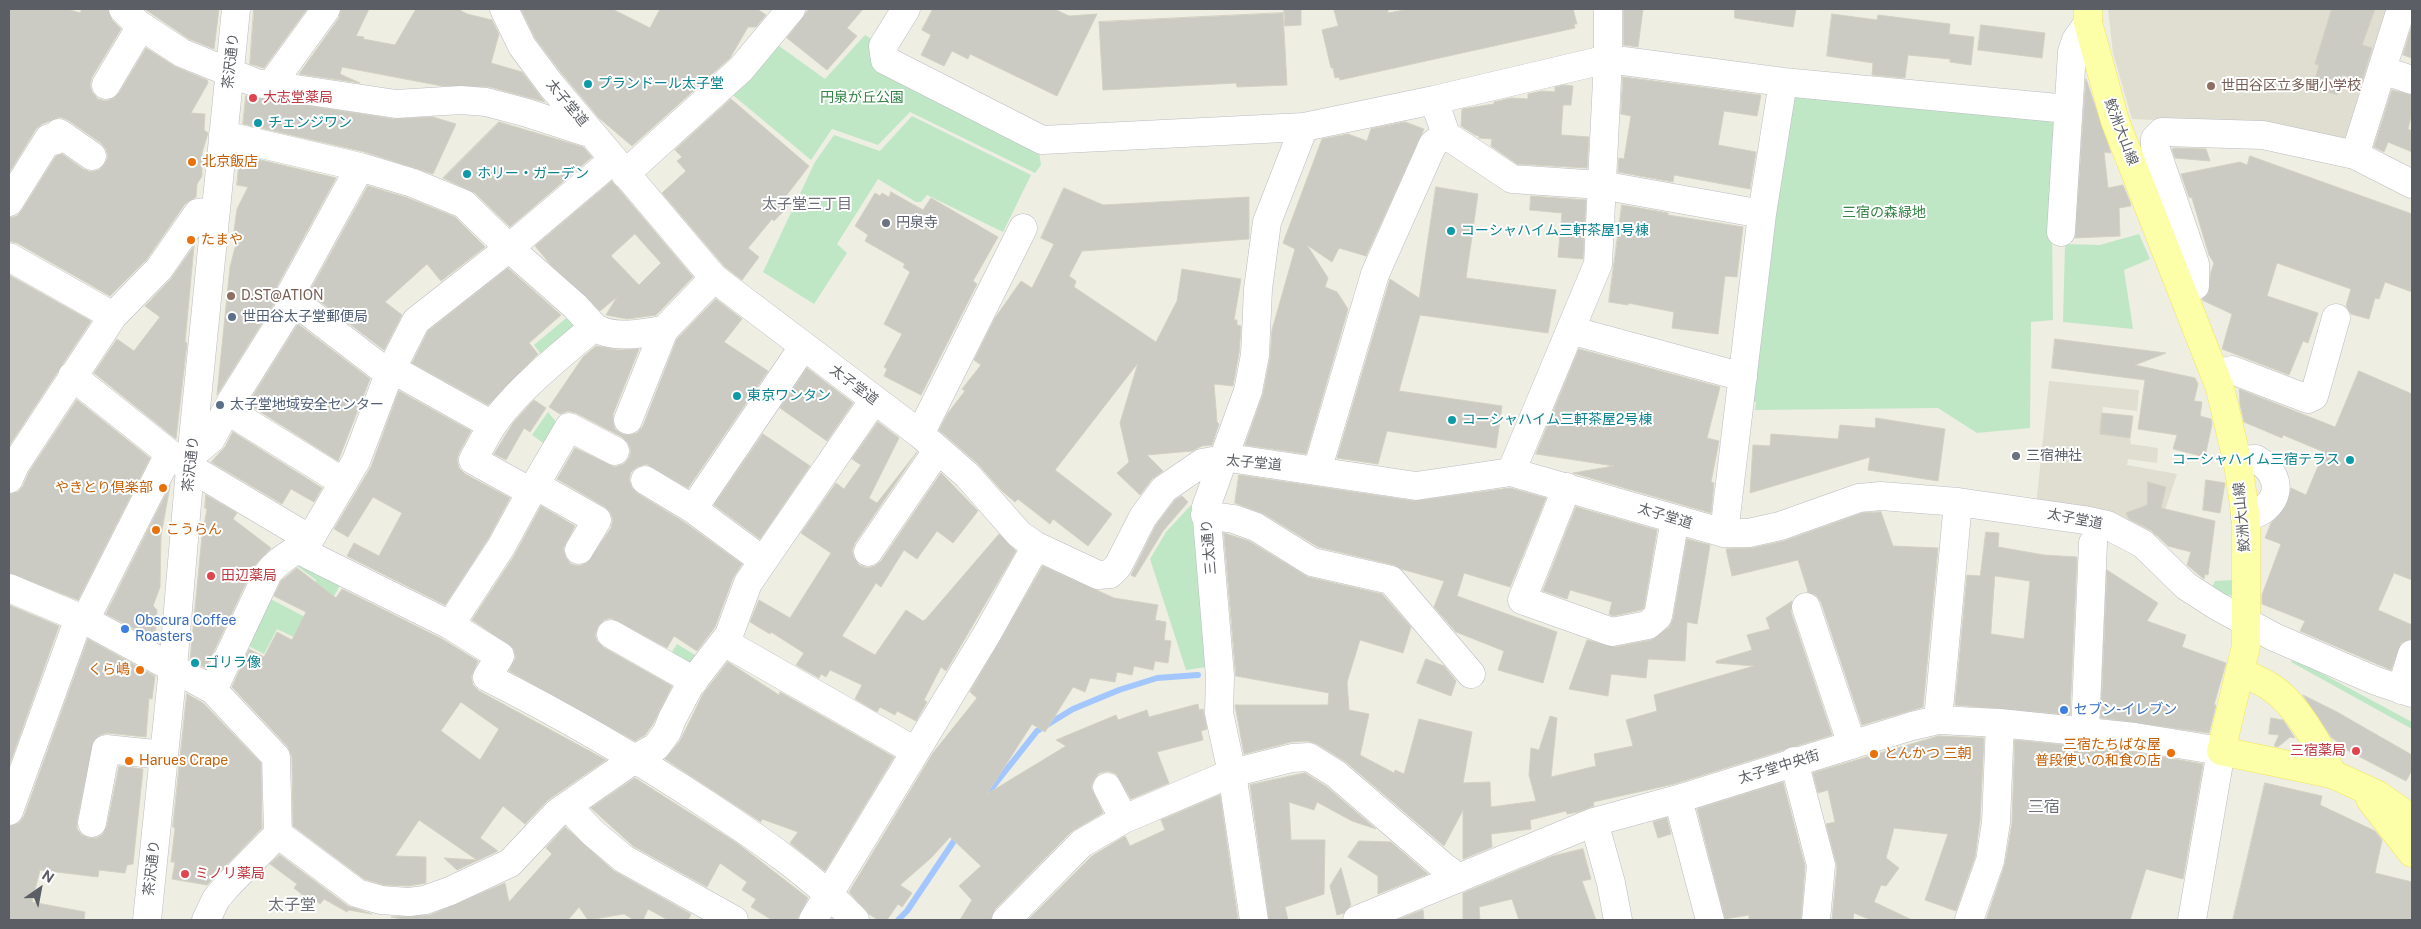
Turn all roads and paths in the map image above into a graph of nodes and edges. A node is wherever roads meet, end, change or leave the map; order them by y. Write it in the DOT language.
graph roads {
  1 [pos="236,9"];
  2 [pos="326,9"];
  3 [pos="504,9"];
  4 [pos="906,9"];
  5 [pos="1608,9"];
  6 [pos="2401,9"];
  7 [pos="788,12"];
  8 [pos="134,16"];
  9 [pos="2088,16"];
  10 [pos="1608,59"];
  11 [pos="2382,70"];
  12 [pos="230,74"];
  13 [pos="2412,80"];
  14 [pos="1783,82"];
  15 [pos="106,85"];
  16 [pos="271,85"];
  17 [pos="1434,100"];
  18 [pos="2068,109"];
  19 [pos="1304,127"];
  20 [pos="589,130"];
  21 [pos="223,135"];
  22 [pos="1446,135"];
  23 [pos="2355,155"];
  24 [pos="92,156"];
  25 [pos="360,167"];
  26 [pos="619,167"];
  27 [pos="2412,184"];
  28 [pos="1601,185"];
  29 [pos="9,202"];
  30 [pos="216,211"];
  31 [pos="1762,214"];
  32 [pos="1023,228"];
  33 [pos="2061,232"];
  34 [pos="508,248"];
  35 [pos="9,257"];
  36 [pos="714,278"];
  37 [pos="2183,292"];
  38 [pos="294,301"];
  39 [pos="114,316"];
  40 [pos="2336,318"];
  41 [pos="594,327"];
  42 [pos="1571,329"];
  43 [pos="664,330"];
  44 [pos="803,347"];
  45 [pos="390,372"];
  46 [pos="2215,374"];
  47 [pos="72,376"];
  48 [pos="1743,377"];
  49 [pos="874,400"];
  50 [pos="226,410"];
  51 [pos="628,420"];
  52 [pos="492,425"];
  53 [pos="929,443"];
  54 [pos="615,451"];
  55 [pos="184,459"];
  56 [pos="1222,459"];
  57 [pos="1317,470"];
  58 [pos="1511,472"];
  59 [pos="9,478"];
  60 [pos="646,480"];
  61 [pos="343,482"];
  62 [pos="1567,487"];
  63 [pos="533,488"];
  64 [pos="1958,502"];
  65 [pos="694,509"];
  66 [pos="1205,515"];
  67 [pos="1675,519"];
  68 [pos="1724,533"];
  69 [pos="305,543"];
  70 [pos="2093,543"];
  71 [pos="1036,546"];
  72 [pos="579,550"];
  73 [pos="868,552"];
  74 [pos="762,560"];
  75 [pos="9,588"];
  76 [pos="1806,607"];
  77 [pos="82,619"];
  78 [pos="2246,622"];
  79 [pos="450,625"];
  80 [pos="611,634"];
  81 [pos="724,642"];
  82 [pos="2412,654"];
  83 [pos="173,668"];
  84 [pos="2240,672"];
  85 [pos="1471,674"];
  86 [pos="694,681"];
  87 [pos="213,690"];
  88 [pos="2407,691"];
  89 [pos="1938,720"];
  90 [pos="2000,723"];
  91 [pos="2085,732"];
  92 [pos="1852,745"];
  93 [pos="915,751"];
  94 [pos="2221,751"];
  95 [pos="164,755"];
  96 [pos="636,758"];
  97 [pos="1794,761"];
  98 [pos="1232,773"];
  99 [pos="2332,774"];
  100 [pos="1107,787"];
  101 [pos="2362,788"];
  102 [pos="1678,799"];
  103 [pos="566,806"];
  104 [pos="9,812"];
  105 [pos="1124,819"];
  106 [pos="2412,819"];
  107 [pos="1594,822"];
  108 [pos="92,823"];
  109 [pos="278,834"];
  110 [pos="2412,853"];
  111 [pos="1459,878"];
  112 [pos="830,894"];
  113 [pos="147,920"];
  114 [pos="206,920"];
  115 [pos="734,920"];
  116 [pos="813,920"];
  117 [pos="854,920"];
  118 [pos="1006,920"];
  119 [pos="1254,920"];
  120 [pos="1357,920"];
  121 [pos="1618,920"];
  122 [pos="1710,920"];
  123 [pos="1816,920"];
  124 [pos="1968,920"];
  125 [pos="2192,920"];
  1 -- 12 [label="street, 茶沢通り"];
  2 -- 16 [label="street"];
  3 -- 20 [label="street, 太子堂道"];
  4 -- 19 [label="street"];
  5 -- 10 [label="street"];
  6 -- 11 [label="street"];
  7 -- 26 [label="street"];
  8 -- 12 [label="street"];
  8 -- 15 [label="street"];
  9 -- 18 [label="street"];
  9 -- 37 [label="main road, 鮫洲大山線"];
  10 -- 14 [label="street"];
  10 -- 17 [label="street"];
  10 -- 28 [label="street"];
  11 -- 13 [label="street"];
  11 -- 23 [label="street"];
  12 -- 16 [label="street"];
  12 -- 21 [label="street, 茶沢通り"];
  14 -- 18 [label="street"];
  14 -- 31 [label="street"];
  16 -- 20 [label="street"];
  17 -- 19 [label="street"];
  17 -- 22 [label="street"];
  18 -- 33 [label="street"];
  19 -- 56 [label="street, 三太通り"];
  20 -- 26 [label="street, 太子堂道"];
  21 -- 25 [label="street"];
  21 -- 30 [label="street, 茶沢通り"];
  22 -- 28 [label="street"];
  22 -- 57 [label="street"];
  23 -- 27 [label="street"];
  23 -- 37 [label="street"];
  24 -- 29 [label="street"];
  25 -- 34 [label="street"];
  25 -- 38 [label="street"];
  26 -- 34 [label="street"];
  26 -- 36 [label="street, 太子堂道"];
  28 -- 31 [label="street"];
  28 -- 42 [label="street"];
  30 -- 39 [label="street"];
  30 -- 55 [label="street, 茶沢通り"];
  31 -- 48 [label="street"];
  32 -- 53 [label="street"];
  34 -- 41 [label="street"];
  34 -- 45 [label="street"];
  35 -- 39 [label="street"];
  36 -- 43 [label="street"];
  36 -- 44 [label="street, 太子堂道"];
  37 -- 46 [label="main road, 鮫洲大山線"];
  38 -- 45 [label="street"];
  38 -- 50 [label="street"];
  39 -- 47 [label="street"];
  40 -- 46 [label="street"];
  41 -- 43 [label="street"];
  41 -- 52 [label="street"];
  42 -- 48 [label="street"];
  42 -- 58 [label="street"];
  43 -- 51 [label="street"];
  44 -- 49 [label="street, 太子堂道"];
  44 -- 65 [label="street"];
  45 -- 52 [label="street"];
  45 -- 61 [label="street"];
  46 -- 78 [label="main road, 鮫洲大山線"];
  47 -- 55 [label="street"];
  47 -- 59 [label="street"];
  48 -- 68 [label="street"];
  49 -- 53 [label="street, 太子堂道"];
  49 -- 74 [label="street"];
  50 -- 55 [label="street"];
  50 -- 61 [label="street"];
  52 -- 63 [label="street"];
  53 -- 71 [label="street, 太子堂道"];
  53 -- 73 [label="street"];
  54 -- 63 [label="street"];
  55 -- 69 [label="street"];
  55 -- 77 [label="street"];
  55 -- 83 [label="street, 茶沢通り"];
  56 -- 57 [label="street, 太子堂道"];
  56 -- 66 [label="street, 三太通り"];
  56 -- 71 [label="street, 太子堂道"];
  57 -- 58 [label="street, 太子堂道"];
  58 -- 62 [label="street, 太子堂道"];
  60 -- 65 [label="street"];
  61 -- 69 [label="street"];
  62 -- 67 [label="street, 太子堂道"];
  62 -- 67 [label="street"];
  63 -- 72 [label="street"];
  63 -- 79 [label="street"];
  64 -- 68 [label="street, 太子堂道"];
  64 -- 78 [label="street, 太子堂道"];
  64 -- 89 [label="street"];
  65 -- 74 [label="street"];
  66 -- 85 [label="street"];
  66 -- 98 [label="street, 三太通り"];
  67 -- 68 [label="street, 太子堂道"];
  69 -- 79 [label="street"];
  69 -- 87 [label="street"];
  70 -- 91 [label="street"];
  71 -- 93 [label="street"];
  74 -- 81 [label="street"];
  75 -- 77 [label="street"];
  76 -- 92 [label="street"];
  77 -- 83 [label="street"];
  77 -- 104 [label="street"];
  78 -- 84 [label="main road, 鮫洲大山線"];
  78 -- 88 [label="street, 太子堂道"];
  79 -- 96 [label="street"];
  80 -- 86 [label="street"];
  81 -- 86 [label="street"];
  81 -- 93 [label="street"];
  82 -- 88 [label="street"];
  83 -- 87 [label="street"];
  83 -- 95 [label="street, 茶沢通り"];
  84 -- 94 [label="main road, 鮫洲大山線"];
  84 -- 99 [label="main road"];
  86 -- 96 [label="street"];
  87 -- 109 [label="street"];
  89 -- 90 [label="street, 太子堂中央街"];
  89 -- 92 [label="street, 太子堂中央街"];
  90 -- 91 [label="street, 太子堂中央街"];
  90 -- 124 [label="street"];
  91 -- 94 [label="street, 太子堂中央街"];
  92 -- 97 [label="street, 太子堂中央街"];
  93 -- 112 [label="street"];
  94 -- 99 [label="main road"];
  94 -- 125 [label="street"];
  95 -- 108 [label="street"];
  95 -- 113 [label="street, 茶沢通り"];
  96 -- 103 [label="street"];
  96 -- 112 [label="street"];
  97 -- 102 [label="street, 太子堂中央街"];
  97 -- 123 [label="street"];
  98 -- 105 [label="street"];
  98 -- 111 [label="street"];
  98 -- 119 [label="street, 三太通り"];
  99 -- 101 [label="main road"];
  100 -- 105 [label="street"];
  101 -- 106 [label="main road"];
  101 -- 110 [label="main road"];
  102 -- 107 [label="street, 太子堂中央街"];
  102 -- 122 [label="street"];
  103 -- 109 [label="street"];
  103 -- 115 [label="street"];
  105 -- 118 [label="street"];
  107 -- 111 [label="street, 太子堂中央街"];
  107 -- 121 [label="street"];
  109 -- 114 [label="street"];
  111 -- 120 [label="street, 太子堂中央街"];
  112 -- 116 [label="street"];
  112 -- 117 [label="street"];
}
